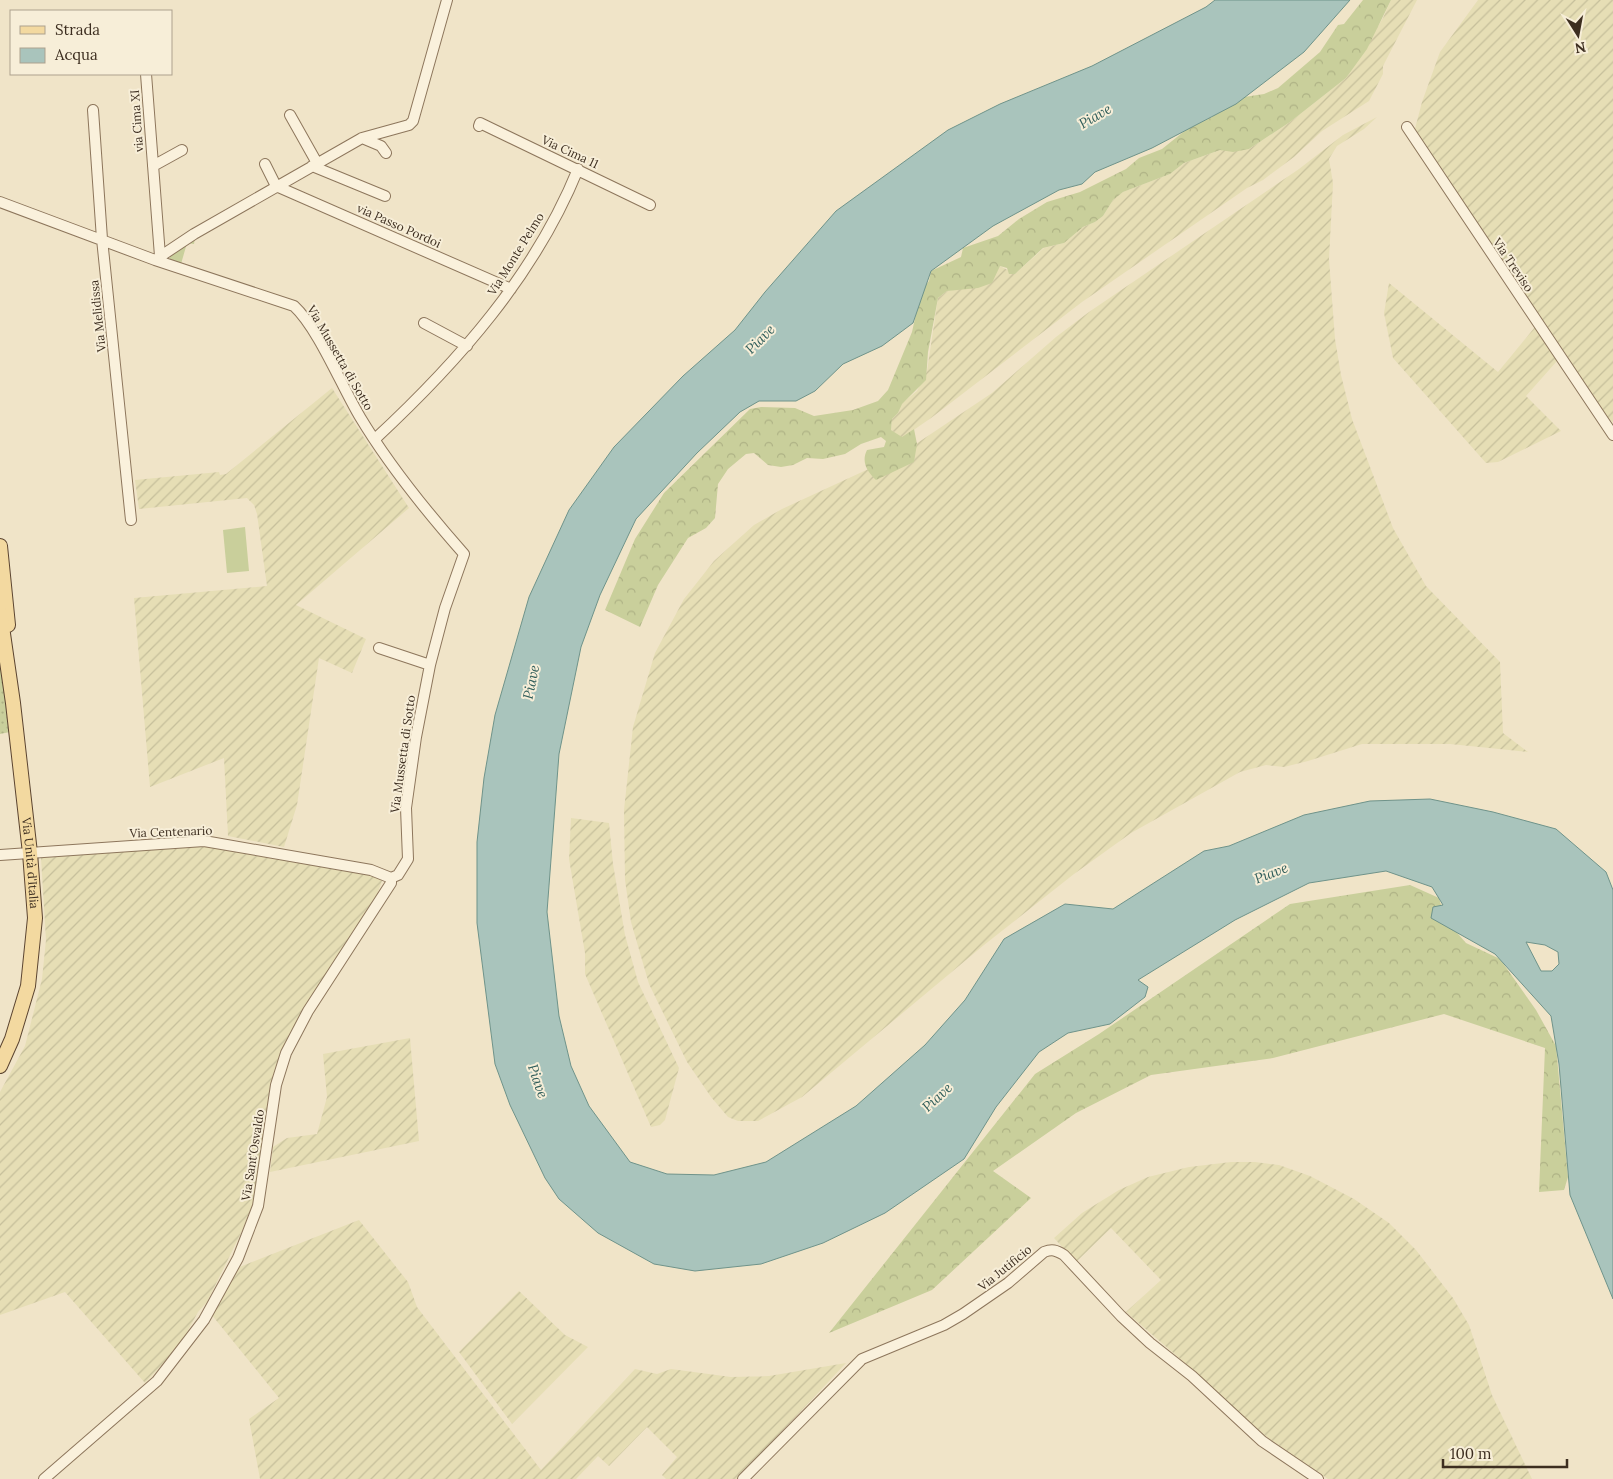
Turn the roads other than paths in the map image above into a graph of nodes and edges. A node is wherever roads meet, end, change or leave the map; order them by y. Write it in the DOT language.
graph roads {
  1 [pos="447,0"];
  2 [pos="146,75"];
  3 [pos="93,110"];
  4 [pos="290,115"];
  5 [pos="479,126"];
  6 [pos="1407,127"];
  7 [pos="362,138"];
  8 [pos="182,150"];
  9 [pos="386,154"];
  10 [pos="265,164"];
  11 [pos="315,165"];
  12 [pos="153,166"];
  13 [pos="578,169"];
  14 [pos="276,186"];
  15 [pos="386,196"];
  16 [pos="0,202"];
  17 [pos="650,206"];
  18 [pos="102,239"];
  19 [pos="158,258"];
  20 [pos="511,289"];
  21 [pos="424,323"];
  22 [pos="467,346"];
  23 [pos="1613,435"];
  24 [pos="375,439"];
  25 [pos="132,520"];
  26 [pos="0,546"];
  27 [pos="0,613"];
  28 [pos="379,648"];
  29 [pos="8,658"];
  30 [pos="430,665"];
  31 [pos="30,853"];
  32 [pos="0,855"];
  33 [pos="395,877"];
  34 [pos="0,1066"];
  35 [pos="44,1479"];
  36 [pos="743,1479"];
  37 [pos="1318,1479"];
  1 -- 7 [label="street"];
  2 -- 12 [label="street, via Cima XI"];
  3 -- 18 [label="street, Via Melidissa"];
  4 -- 11 [label="street"];
  5 -- 13 [label="street, Via Cima 11"];
  6 -- 23 [label="street, Via Treviso"];
  7 -- 9 [label="street"];
  7 -- 11 [label="street"];
  8 -- 12 [label="street, via Cima XI"];
  10 -- 14 [label="street"];
  11 -- 14 [label="street"];
  11 -- 15 [label="street"];
  12 -- 19 [label="street, via Cima XI"];
  13 -- 17 [label="street, Via Cima 11"];
  13 -- 20 [label="street, Via Monte Pelmo"];
  14 -- 19 [label="street"];
  14 -- 20 [label="street, via Passo Pordoi"];
  16 -- 18 [label="street, Via Mussetta di Sotto"];
  18 -- 19 [label="street, Via Mussetta di Sotto"];
  18 -- 25 [label="street, Via Melidissa"];
  19 -- 24 [label="street, Via Mussetta di Sotto"];
  20 -- 22 [label="street, Via Monte Pelmo"];
  21 -- 22 [label="street"];
  22 -- 24 [label="street, Via Monte Pelmo"];
  24 -- 30 [label="street, Via Mussetta di Sotto"];
  26 -- 29 [label="main road, Via Unità d'Italia"];
  27 -- 29 [label="main road, Via Unità d'Italia"];
  28 -- 30 [label="street"];
  29 -- 31 [label="main road, Via Unità d'Italia"];
  30 -- 33 [label="street, Via Mussetta di Sotto"];
  31 -- 32 [label="street, Via Centenario"];
  31 -- 33 [label="street, Via Centenario"];
  31 -- 34 [label="main road, Via Unità d'Italia"];
  33 -- 35 [label="street, Via Sant'Osvaldo"];
  36 -- 37 [label="street, Via Jutificio"];
}
